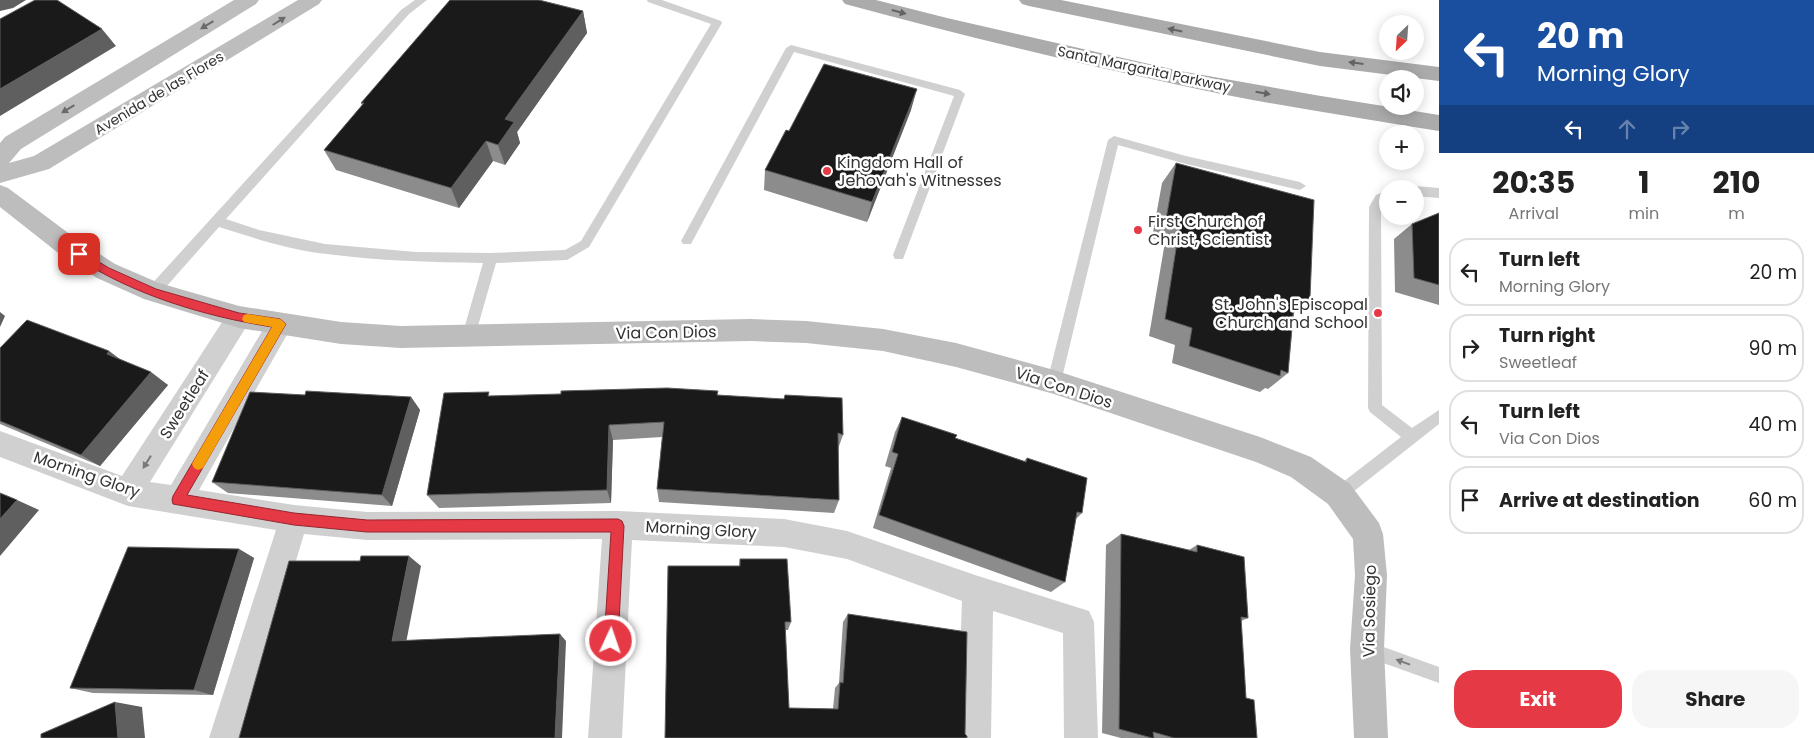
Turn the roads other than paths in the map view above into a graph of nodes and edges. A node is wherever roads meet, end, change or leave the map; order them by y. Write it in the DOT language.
graph roads {
  1 [pos="249,0"];
  2 [pos="312,0"];
  3 [pos="422,0"];
  4 [pos="652,0"];
  5 [pos="852,0"];
  6 [pos="1029,0"];
  7 [pos="1439,74"];
  8 [pos="1439,123"];
  9 [pos="0,158"];
  10 [pos="0,174"];
  11 [pos="1300,186"];
  12 [pos="1424,192"];
  13 [pos="1439,193"];
  14 [pos="0,194"];
  15 [pos="1379,200"];
  16 [pos="217,221"];
  17 [pos="687,242"];
  18 [pos="899,255"];
  19 [pos="491,258"];
  20 [pos="153,292"];
  21 [pos="239,317"];
  22 [pos="280,324"];
  23 [pos="469,336"];
  24 [pos="1054,382"];
  25 [pos="1439,416"];
  26 [pos="1412,437"];
  27 [pos="0,444"];
  28 [pos="128,492"];
  29 [pos="1339,494"];
  30 [pos="178,500"];
  31 [pos="294,519"];
  32 [pos="618,526"];
  33 [pos="978,591"];
  34 [pos="1367,649"];
  35 [pos="1439,675"];
  36 [pos="226,738"];
  37 [pos="605,738"];
  38 [pos="974,738"];
  39 [pos="1081,738"];
  40 [pos="1371,738"];
  1 -- 9 [label="street, one-way"];
  10 -- 2 [label="street, Avenida de las Flores, one-way"];
  3 -- 16 [label="lane"];
  4 -- 19 [label="lane"];
  5 -- 8 [label="main road, Santa Margarita Parkway, one-way"];
  7 -- 6 [label="main road, one-way"];
  11 -- 24 [label="lane"];
  12 -- 13 [label="lane"];
  14 -- 20 [label="street, Via Con Dios"];
  15 -- 26 [label="lane"];
  16 -- 19 [label="lane"];
  16 -- 20 [label="lane"];
  17 -- 18 [label="lane"];
  19 -- 23 [label="lane"];
  20 -- 21 [label="street, Via Con Dios"];
  21 -- 22 [label="street, Via Con Dios"];
  21 -- 28 [label="street, Sweetleaf, one-way"];
  22 -- 23 [label="street, Via Con Dios"];
  22 -- 30 [label="street"];
  23 -- 24 [label="street, Via Con Dios"];
  24 -- 29 [label="street, Via Con Dios"];
  25 -- 26 [label="lane"];
  26 -- 29 [label="lane"];
  27 -- 28 [label="street, Morning Glory"];
  28 -- 30 [label="street, Morning Glory"];
  29 -- 34 [label="street, Via Sosiego"];
  30 -- 31 [label="street, Morning Glory"];
  31 -- 32 [label="street, Morning Glory"];
  31 -- 36 [label="street"];
  32 -- 33 [label="street, Morning Glory"];
  32 -- 37 [label="street"];
  33 -- 38 [label="street"];
  33 -- 39 [label="street, Morning Glory"];
  35 -- 34 [label="lane, one-way"];
  34 -- 40 [label="street, Via Sosiego"];
}
